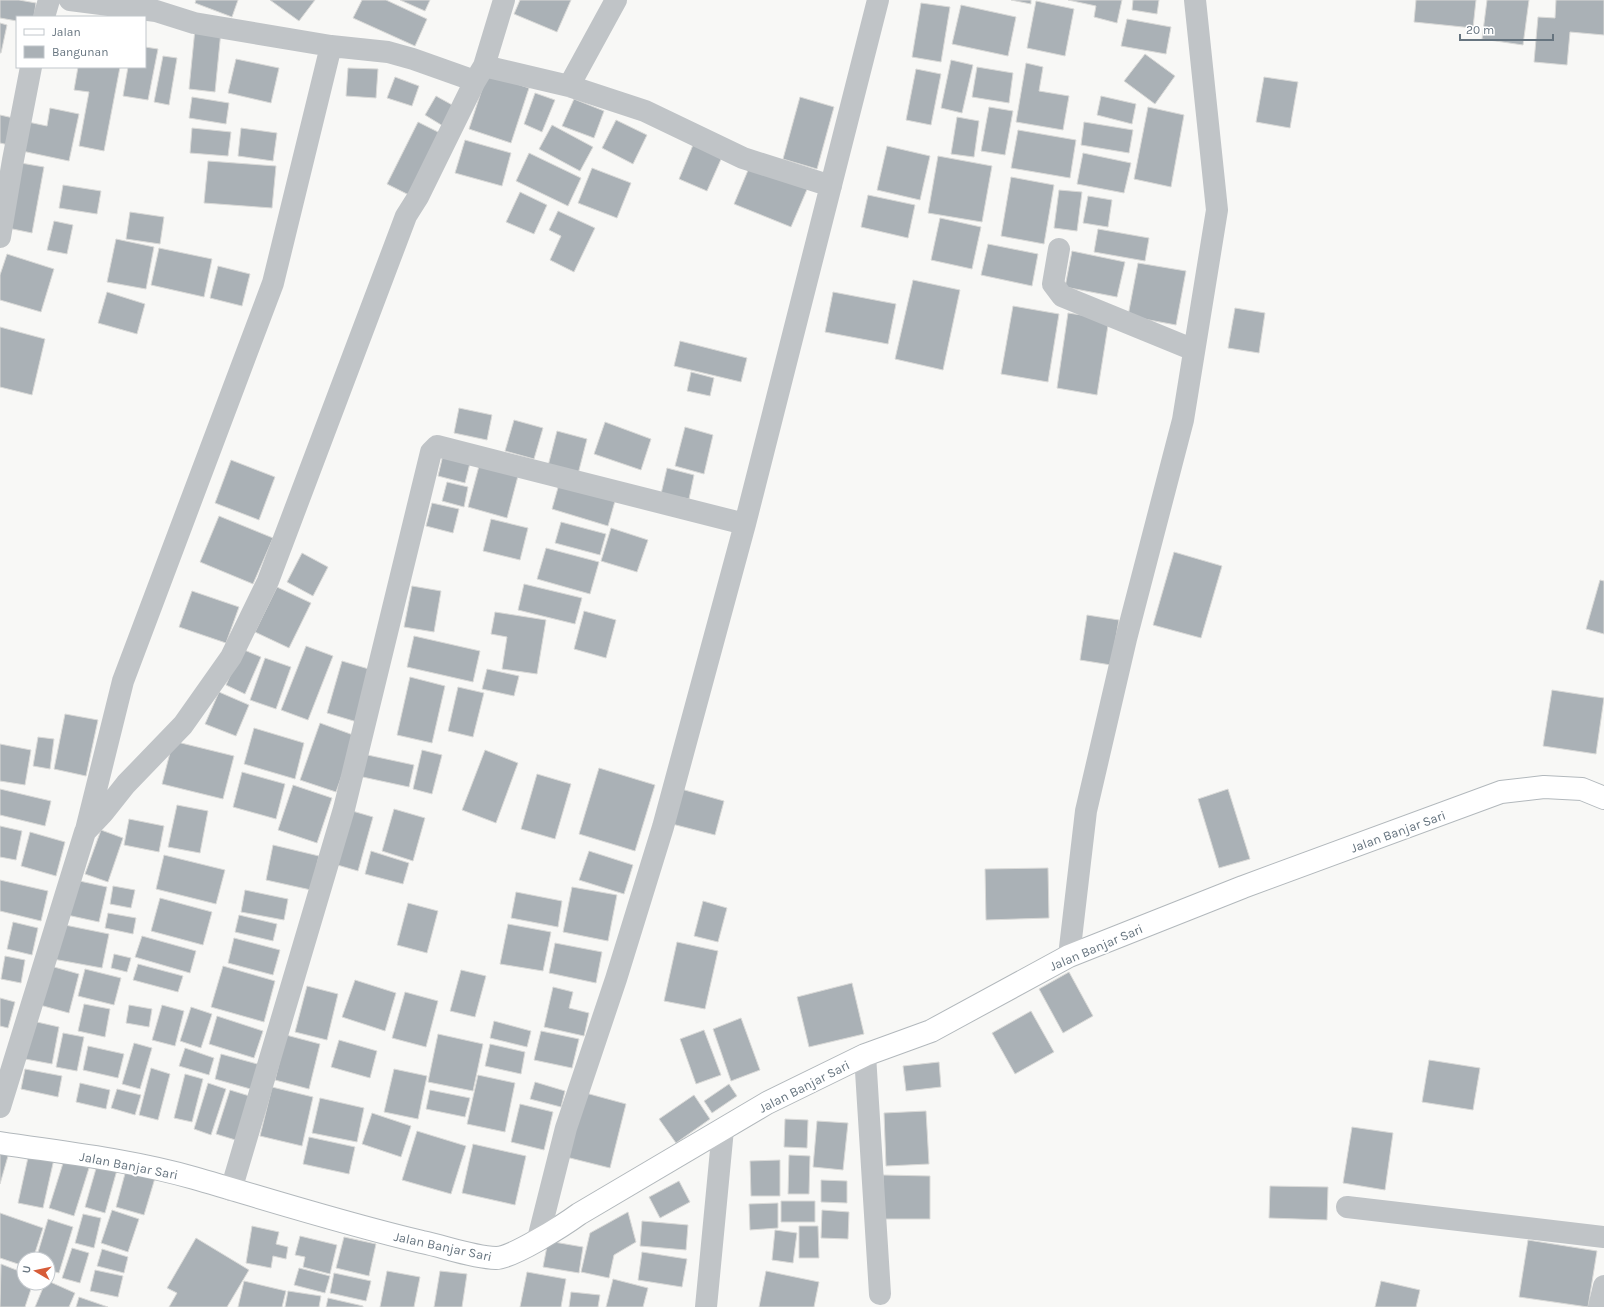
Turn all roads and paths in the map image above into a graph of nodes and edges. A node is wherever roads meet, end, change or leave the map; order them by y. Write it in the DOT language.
graph roads {
  1 [pos="49,0"];
  2 [pos="70,0"];
  3 [pos="504,0"];
  4 [pos="616,0"];
  5 [pos="878,0"];
  6 [pos="1195,0"];
  7 [pos="44,16"];
  8 [pos="331,46"];
  9 [pos="31,68"];
  10 [pos="480,73"];
  11 [pos="569,86"];
  12 [pos="831,186"];
  13 [pos="0,237"];
  14 [pos="1059,249"];
  15 [pos="1194,350"];
  16 [pos="745,524"];
  17 [pos="1604,798"];
  18 [pos="85,832"];
  19 [pos="1069,956"];
  20 [pos="865,1055"];
  21 [pos="0,1106"];
  22 [pos="723,1129"];
  23 [pos="0,1143"];
  24 [pos="231,1190"];
  25 [pos="1347,1207"];
  26 [pos="1604,1237"];
  27 [pos="538,1239"];
  28 [pos="1604,1286"];
  29 [pos="880,1294"];
  30 [pos="706,1307"];
  31 [pos="1599,1307"];
  1 -- 7 [label="street"];
  2 -- 8 [label="street"];
  3 -- 10 [label="street"];
  4 -- 11 [label="street"];
  5 -- 12 [label="street"];
  6 -- 15 [label="street"];
  8 -- 10 [label="street"];
  8 -- 18 [label="street"];
  9 -- 13 [label="street"];
  10 -- 11 [label="street"];
  10 -- 18 [label="street"];
  11 -- 12 [label="street"];
  12 -- 16 [label="street"];
  14 -- 15 [label="street"];
  15 -- 19 [label="street"];
  16 -- 24 [label="street"];
  16 -- 27 [label="street"];
  17 -- 19 [label="street, Jalan Banjar Sari"];
  18 -- 21 [label="street"];
  19 -- 20 [label="street, Jalan Banjar Sari"];
  20 -- 22 [label="street, Jalan Banjar Sari"];
  20 -- 29 [label="street"];
  22 -- 27 [label="street, Jalan Banjar Sari"];
  22 -- 30 [label="street"];
  23 -- 24 [label="street, Jalan Banjar Sari"];
  24 -- 27 [label="street, Jalan Banjar Sari"];
  25 -- 26 [label="street"];
  28 -- 31 [label="street"];
}
